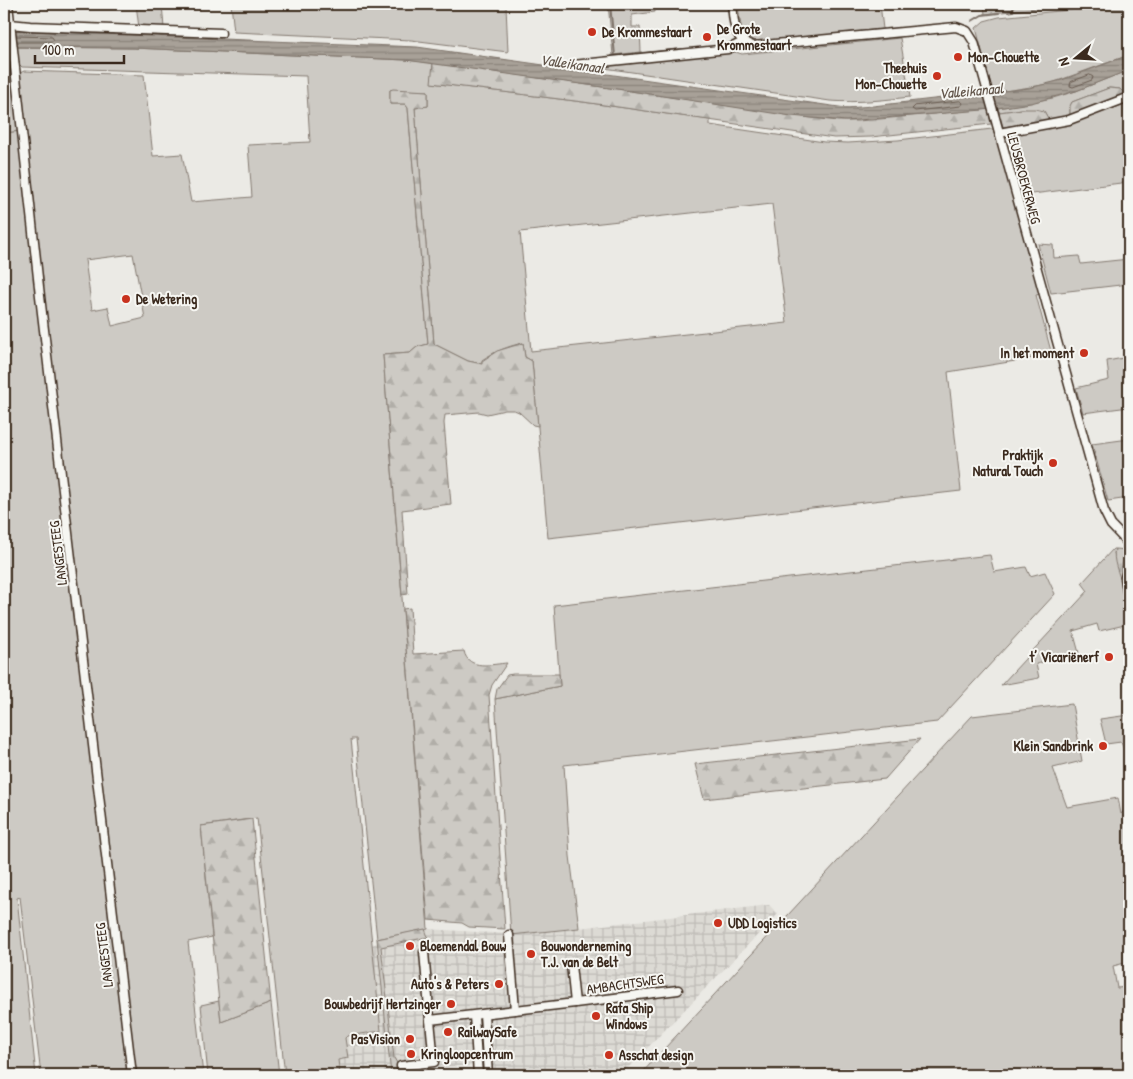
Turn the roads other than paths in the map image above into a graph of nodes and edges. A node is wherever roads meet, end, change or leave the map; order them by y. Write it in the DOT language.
graph roads {
  1 [pos="8,4"];
  2 [pos="732,4"];
  3 [pos="10,26"];
  4 [pos="221,34"];
  5 [pos="743,42"];
  6 [pos="575,65"];
  7 [pos="1129,97"];
  8 [pos="999,133"];
  9 [pos="1129,544"];
  10 [pos="1129,560"];
  11 [pos="1129,603"];
  12 [pos="509,935"];
  13 [pos="424,952"];
  14 [pos="571,965"];
  15 [pos="678,990"];
  16 [pos="575,1003"];
  17 [pos="515,1010"];
  18 [pos="484,1014"];
  19 [pos="474,1016"];
  20 [pos="430,1020"];
  21 [pos="132,1075"];
  22 [pos="402,1075"];
  23 [pos="478,1075"];
  24 [pos="488,1075"];
  1 -- 3 [label="street, LANGESTEEG"];
  2 -- 5 [label="street"];
  3 -- 4 [label="street"];
  3 -- 21 [label="street, LANGESTEEG"];
  5 -- 6 [label="street, LEUSBROEKERWEG"];
  5 -- 8 [label="street, LEUSBROEKERWEG"];
  7 -- 8 [label="street"];
  8 -- 9 [label="street, LEUSBROEKERWEG"];
  10 -- 11 [label="street"];
  12 -- 17 [label="street"];
  13 -- 20 [label="street"];
  14 -- 16 [label="street, AMBACHTSWEG"];
  15 -- 16 [label="street, AMBACHTSWEG"];
  16 -- 17 [label="street, AMBACHTSWEG"];
  17 -- 18 [label="street, AMBACHTSWEG"];
  18 -- 19 [label="street, AMBACHTSWEG"];
  18 -- 24 [label="street"];
  19 -- 20 [label="street, AMBACHTSWEG"];
  19 -- 23 [label="street"];
  20 -- 22 [label="street"];
}
